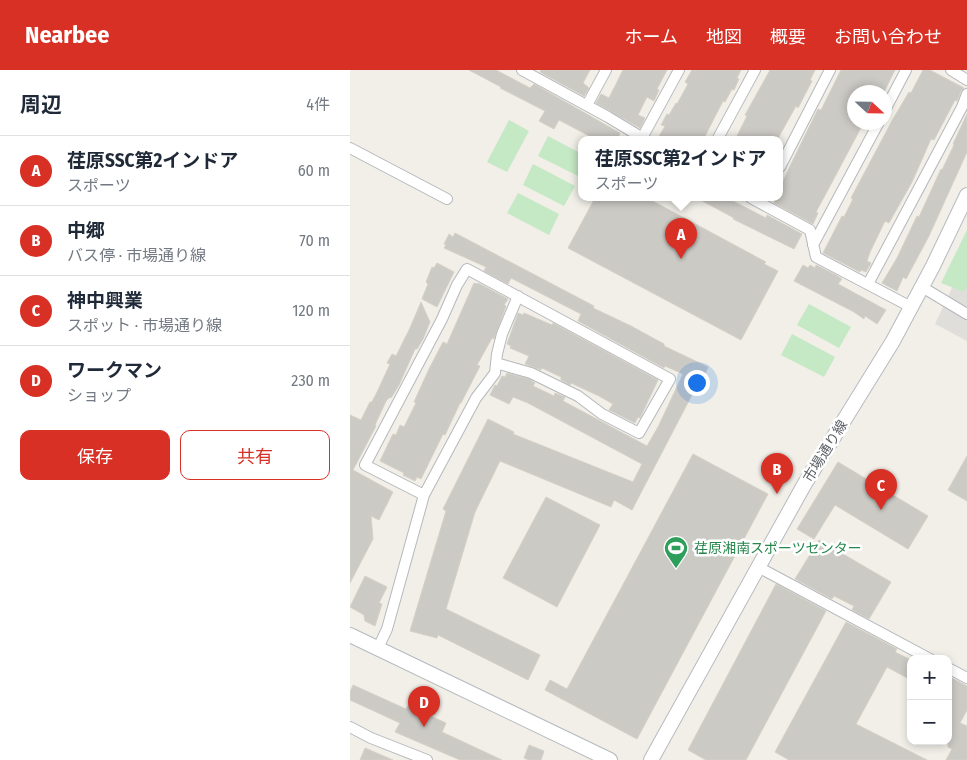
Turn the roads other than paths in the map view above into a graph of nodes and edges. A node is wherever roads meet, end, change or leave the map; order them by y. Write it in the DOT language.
graph roads {
  1 [pos="606,70"];
  2 [pos="679,70"];
  3 [pos="756,70"];
  4 [pos="830,70"];
  5 [pos="906,70"];
  6 [pos="951,70"];
  7 [pos="527,71"];
  8 [pos="967,80"];
  9 [pos="967,94"];
  10 [pos="892,97"];
  11 [pos="587,105"];
  12 [pos="875,130"];
  13 [pos="639,136"];
  14 [pos="646,136"];
  15 [pos="719,136"];
  16 [pos="350,148"];
  17 [pos="783,161"];
  18 [pos="967,194"];
  19 [pos="447,199"];
  20 [pos="764,201"];
  21 [pos="813,245"];
  22 [pos="868,284"];
  23 [pos="922,287"];
  24 [pos="518,296"];
  25 [pos="911,307"];
  26 [pos="967,314"];
  27 [pos="496,363"];
  28 [pos="424,495"];
  29 [pos="758,567"];
  30 [pos="350,635"];
  31 [pos="378,648"];
  32 [pos="923,655"];
  33 [pos="952,670"];
  34 [pos="967,678"];
  35 [pos="350,727"];
  36 [pos="427,760"];
  37 [pos="610,760"];
  38 [pos="651,760"];
  1 -- 11 [label="street"];
  2 -- 14 [label="street"];
  3 -- 15 [label="street"];
  4 -- 17 [label="street"];
  5 -- 10 [label="street"];
  6 -- 8 [label="street"];
  7 -- 11 [label="street"];
  9 -- 22 [label="street"];
  11 -- 13 [label="street"];
  12 -- 21 [label="street"];
  16 -- 19 [label="street"];
  18 -- 23 [label="street, 市場通り線"];
  20 -- 21 [label="street"];
  21 -- 22 [label="street"];
  22 -- 25 [label="street"];
  23 -- 25 [label="street, 市場通り線"];
  23 -- 26 [label="street"];
  24 -- 27 [label="street"];
  24 -- 27 [label="street"];
  24 -- 28 [label="street"];
  25 -- 29 [label="street, 市場通り線"];
  27 -- 28 [label="street"];
  28 -- 31 [label="street"];
  29 -- 32 [label="street"];
  29 -- 38 [label="street, 市場通り線"];
  30 -- 31 [label="street"];
  31 -- 37 [label="street"];
  33 -- 34 [label="street"];
  35 -- 36 [label="street"];
}
